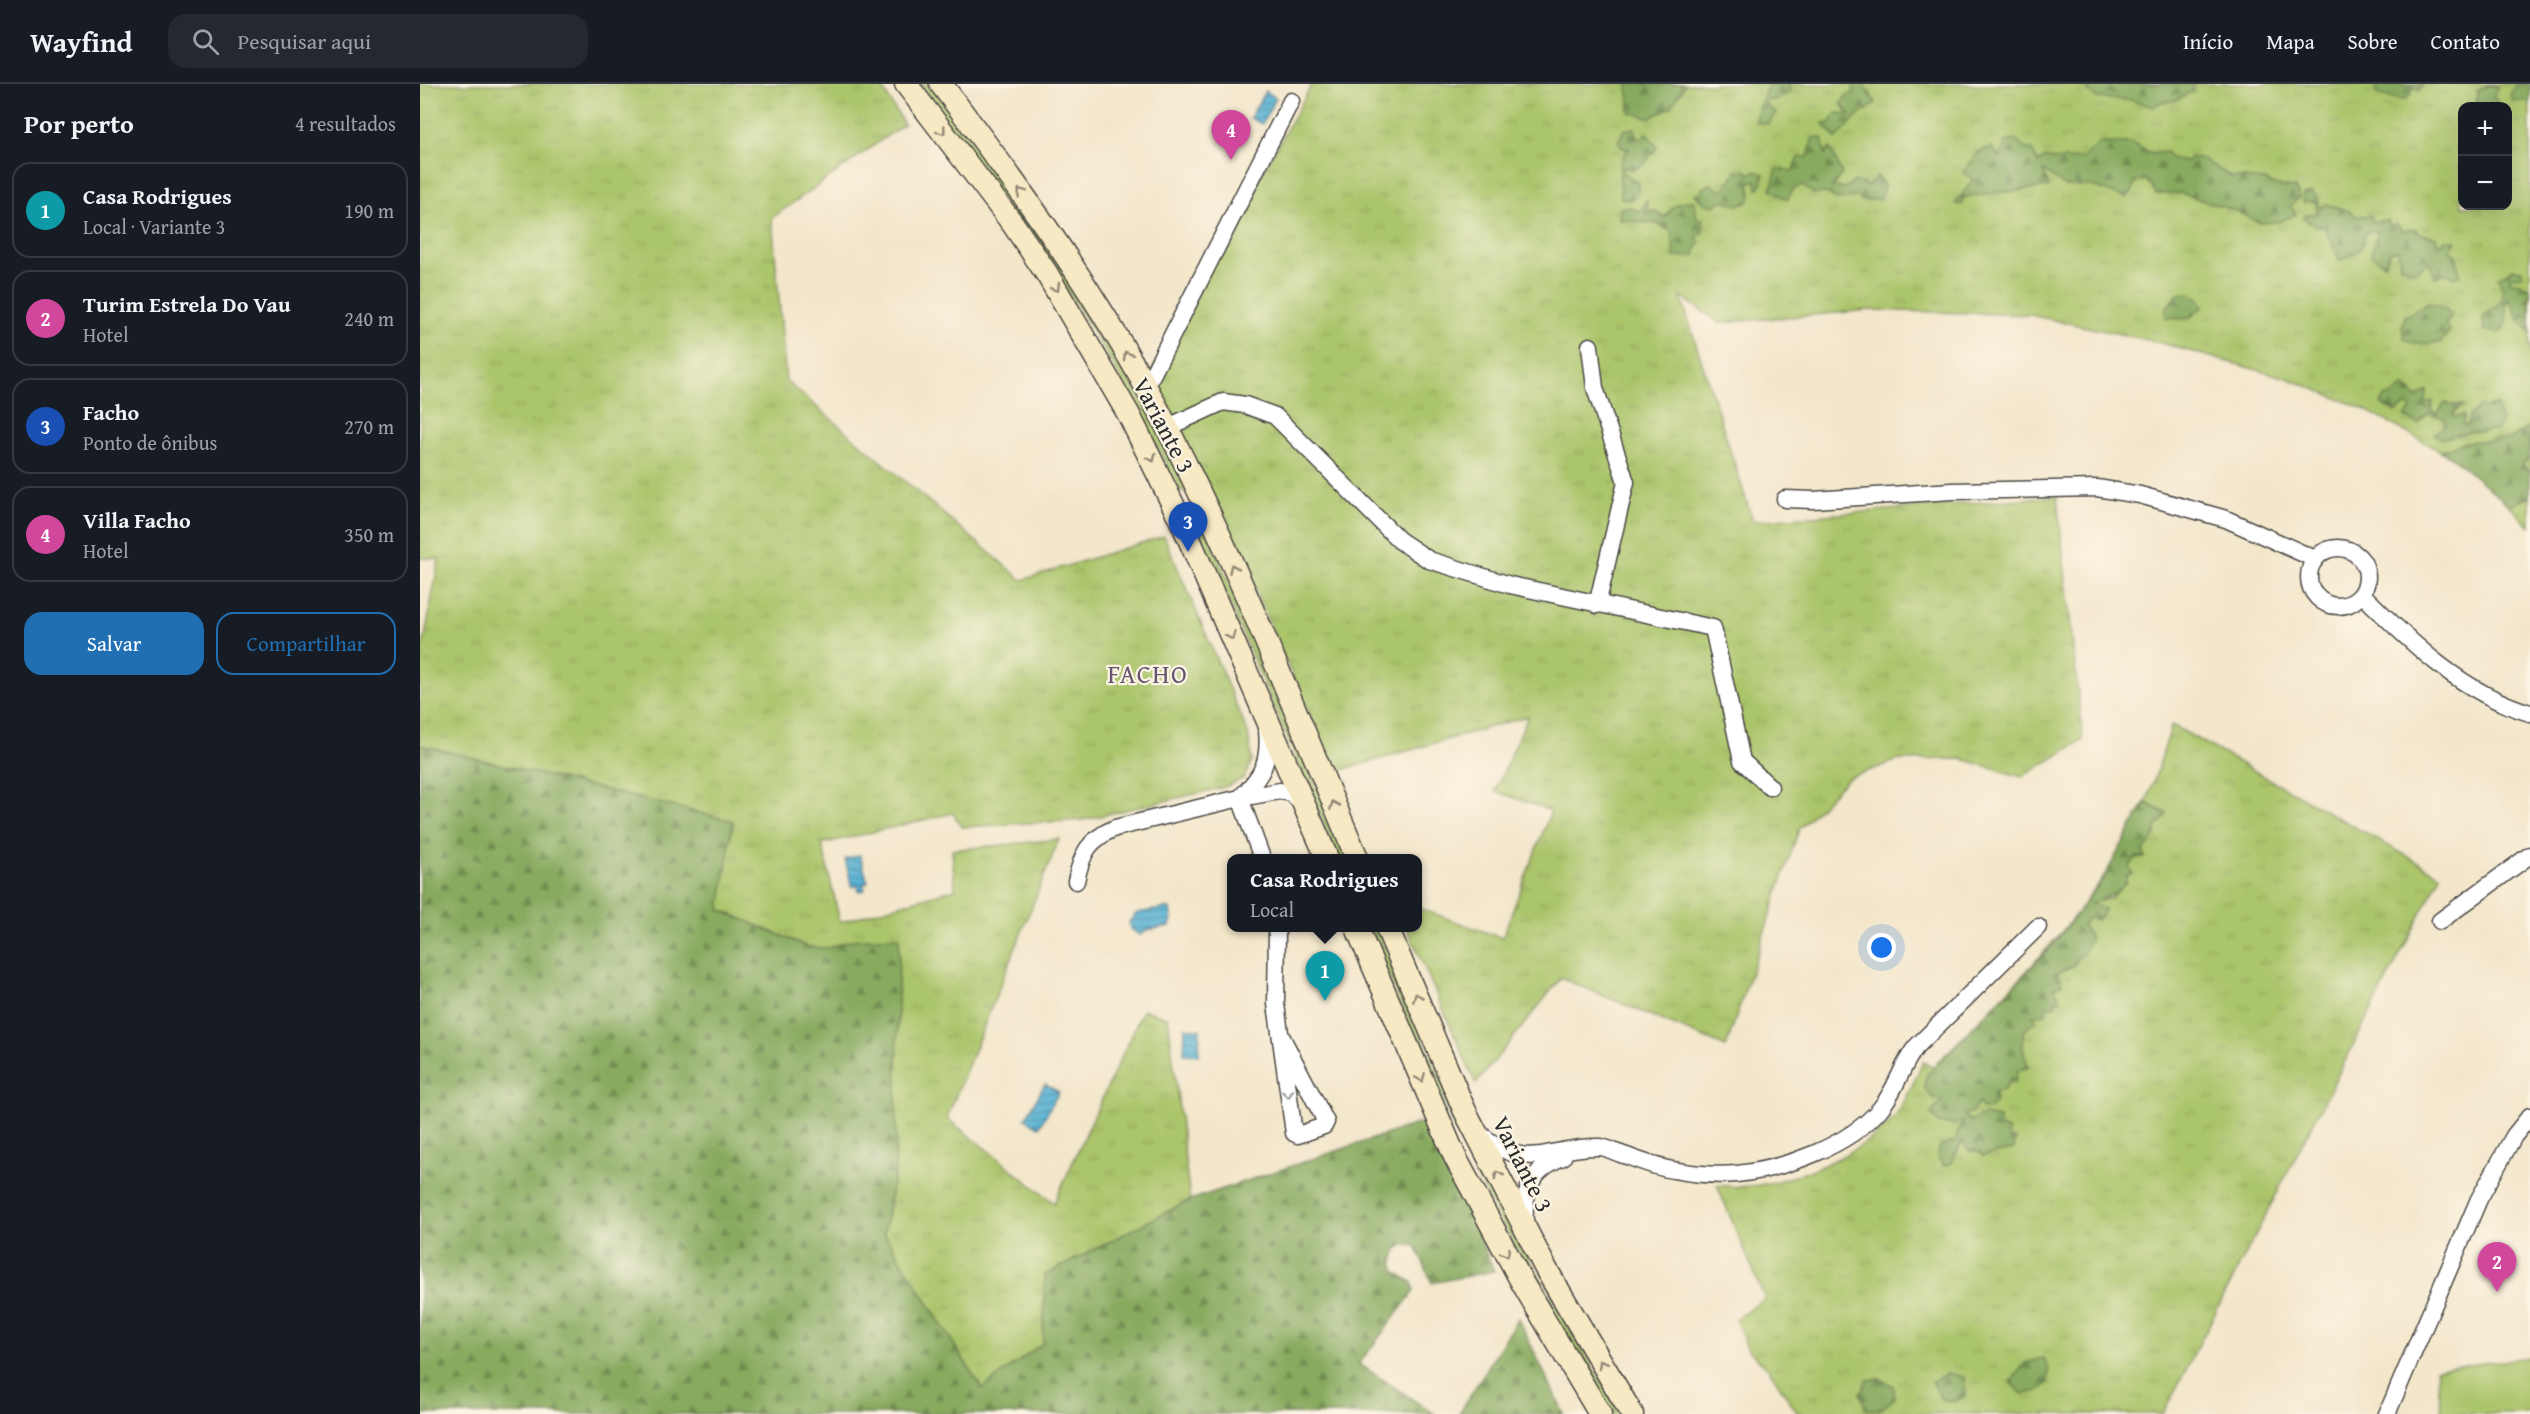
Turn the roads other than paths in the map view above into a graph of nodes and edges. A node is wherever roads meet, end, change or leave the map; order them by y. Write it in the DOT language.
graph roads {
  1 [pos="906,84"];
  2 [pos="941,84"];
  3 [pos="1291,101"];
  4 [pos="1590,346"];
  5 [pos="1146,387"];
  6 [pos="1166,428"];
  7 [pos="1785,499"];
  8 [pos="2315,559"];
  9 [pos="2362,594"];
  10 [pos="1598,605"];
  11 [pos="2530,713"];
  12 [pos="1265,714"];
  13 [pos="1770,787"];
  14 [pos="1240,798"];
  15 [pos="1304,805"];
  16 [pos="1261,854"];
  17 [pos="1325,854"];
  18 [pos="1355,854"];
  19 [pos="2530,855"];
  20 [pos="1076,881"];
  21 [pos="2440,921"];
  22 [pos="2038,927"];
  23 [pos="1277,932"];
  24 [pos="1359,932"];
  25 [pos="1389,932"];
  26 [pos="1281,1036"];
  27 [pos="2530,1116"];
  28 [pos="1475,1130"];
  29 [pos="1584,1148"];
  30 [pos="1525,1228"];
  31 [pos="1600,1414"];
  32 [pos="1632,1414"];
  33 [pos="2387,1414"];
  1 -- 12 [label="main road, Variante 3, one-way"];
  5 -- 2 [label="main road, Variante 3, one-way"];
  3 -- 5 [label="street"];
  4 -- 10 [label="street"];
  5 -- 6 [label="main road, Variante 3"];
  6 -- 10 [label="street"];
  18 -- 6 [label="main road, Variante 3, one-way"];
  7 -- 8 [label="street"];
  8 -- 9 [label="street"];
  8 -- 9 [label="street"];
  9 -- 11 [label="street"];
  10 -- 13 [label="street"];
  12 -- 14 [label="street"];
  12 -- 15 [label="main road, Variante 3"];
  14 -- 15 [label="street"];
  14 -- 16 [label="street"];
  14 -- 20 [label="street"];
  15 -- 17 [label="main road, Variante 3"];
  19 -- 21 [label="street"];
  22 -- 29 [label="street"];
  23 -- 26 [label="street"];
  24 -- 31 [label="main road, one-way"];
  28 -- 25 [label="main road, Variante 3, one-way"];
  26 -- 26 [label="street, one-way"];
  27 -- 33 [label="street"];
  28 -- 29 [label="street"];
  30 -- 28 [label="main road, Variante 3, one-way"];
  29 -- 30 [label="street"];
  32 -- 30 [label="main road, Variante 3, one-way"];
}
